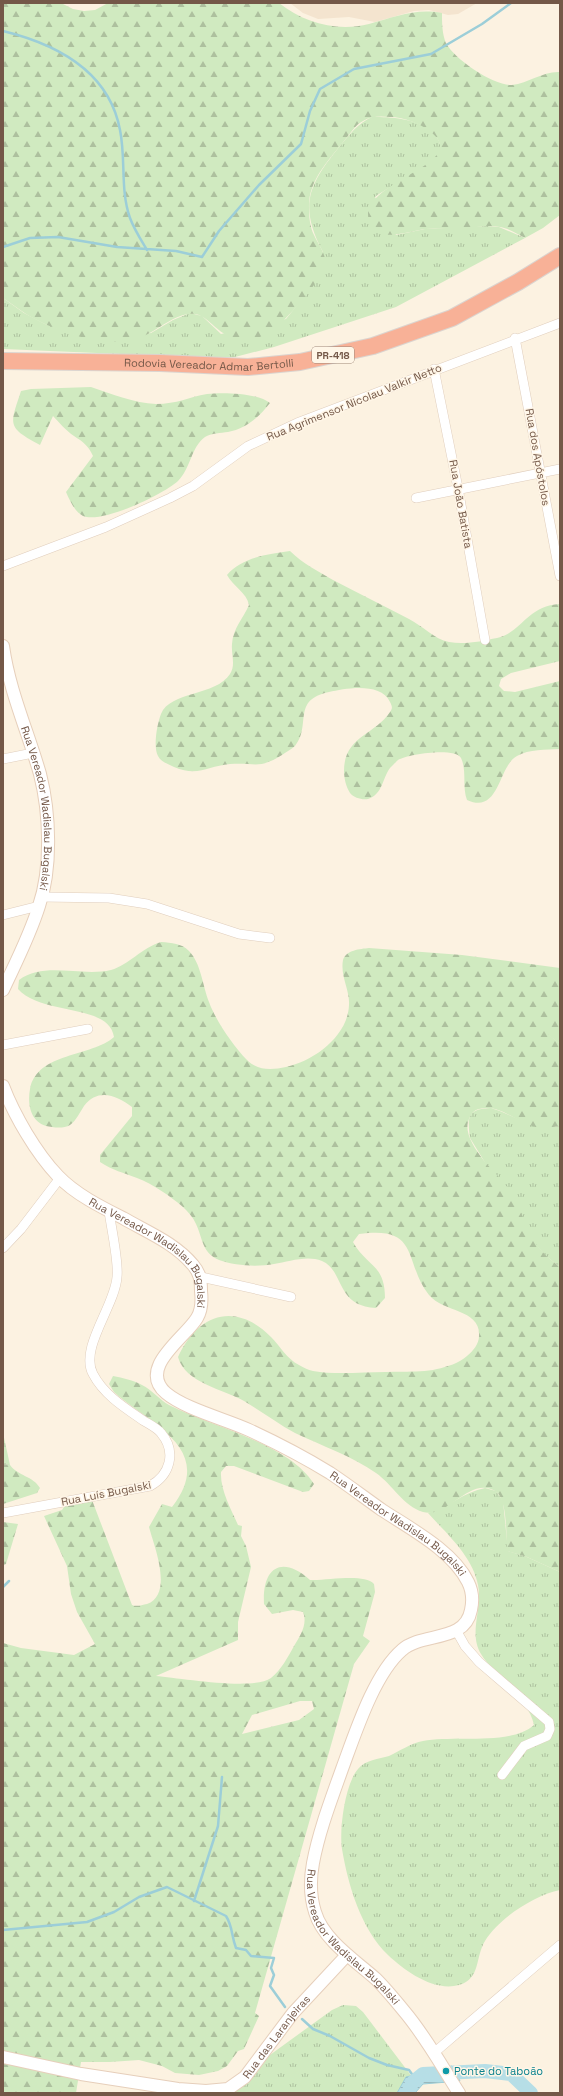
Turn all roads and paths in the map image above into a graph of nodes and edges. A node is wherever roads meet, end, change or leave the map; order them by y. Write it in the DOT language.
graph roads {
  1 [pos="560,256"];
  2 [pos="560,323"];
  3 [pos="515,338"];
  4 [pos="3,361"];
  5 [pos="434,369"];
  6 [pos="560,469"];
  7 [pos="541,472"];
  8 [pos="458,488"];
  9 [pos="416,498"];
  10 [pos="3,566"];
  11 [pos="560,576"];
  12 [pos="485,640"];
  13 [pos="3,646"];
  14 [pos="33,753"];
  15 [pos="3,759"];
  16 [pos="40,901"];
  17 [pos="3,915"];
  18 [pos="270,938"];
  19 [pos="3,990"];
  20 [pos="88,1029"];
  21 [pos="3,1045"];
  22 [pos="3,1086"];
  23 [pos="6,1101"];
  24 [pos="60,1178"];
  25 [pos="109,1211"];
  26 [pos="3,1248"];
  27 [pos="201,1277"];
  28 [pos="291,1297"];
  29 [pos="3,1513"];
  30 [pos="456,1630"];
  31 [pos="502,1775"];
  32 [pos="560,1945"];
  33 [pos="347,1955"];
  34 [pos="3,2056"];
  35 [pos="438,2057"];
  36 [pos="456,2088"];
  1 -- 4 [label="highway, Rodovia Vereador Admar Bertolli / PR-418"];
  2 -- 3 [label="street, Rua Agrimensor Nicolau Valkir Netto"];
  3 -- 5 [label="street, Rua Agrimensor Nicolau Valkir Netto"];
  3 -- 7 [label="street, Rua dos Apóstolos"];
  5 -- 8 [label="street, Rua João Batista"];
  5 -- 10 [label="street, Rua Agrimensor Nicolau Valkir Netto"];
  6 -- 7 [label="street"];
  7 -- 8 [label="street"];
  7 -- 11 [label="street, Rua dos Apóstolos"];
  8 -- 9 [label="street"];
  8 -- 12 [label="street, Rua João Batista"];
  13 -- 14 [label="main road, Rua Vereador Wadislau Bugalski"];
  14 -- 15 [label="street"];
  14 -- 16 [label="main road, Rua Vereador Wadislau Bugalski"];
  16 -- 17 [label="street"];
  16 -- 18 [label="street"];
  16 -- 19 [label="main road, Rua Vereador Wadislau Bugalski"];
  20 -- 21 [label="street"];
  22 -- 23 [label="main road, Rua Vereador Wadislau Bugalski"];
  23 -- 24 [label="main road, Rua Vereador Wadislau Bugalski"];
  24 -- 25 [label="main road, Rua Vereador Wadislau Bugalski"];
  24 -- 26 [label="street"];
  25 -- 27 [label="main road, Rua Vereador Wadislau Bugalski"];
  25 -- 29 [label="street, Rua Luís Bugalski"];
  27 -- 28 [label="street"];
  27 -- 30 [label="main road, Rua Vereador Wadislau Bugalski"];
  30 -- 31 [label="street"];
  30 -- 33 [label="main road, Rua Vereador Wadislau Bugalski"];
  32 -- 35 [label="street"];
  33 -- 34 [label="main road, Rua das Laranjeiras"];
  33 -- 35 [label="main road, Rua Vereador Wadislau Bugalski"];
  35 -- 36 [label="main road, Rua Vereador Wadislau Bugalski"];
}
